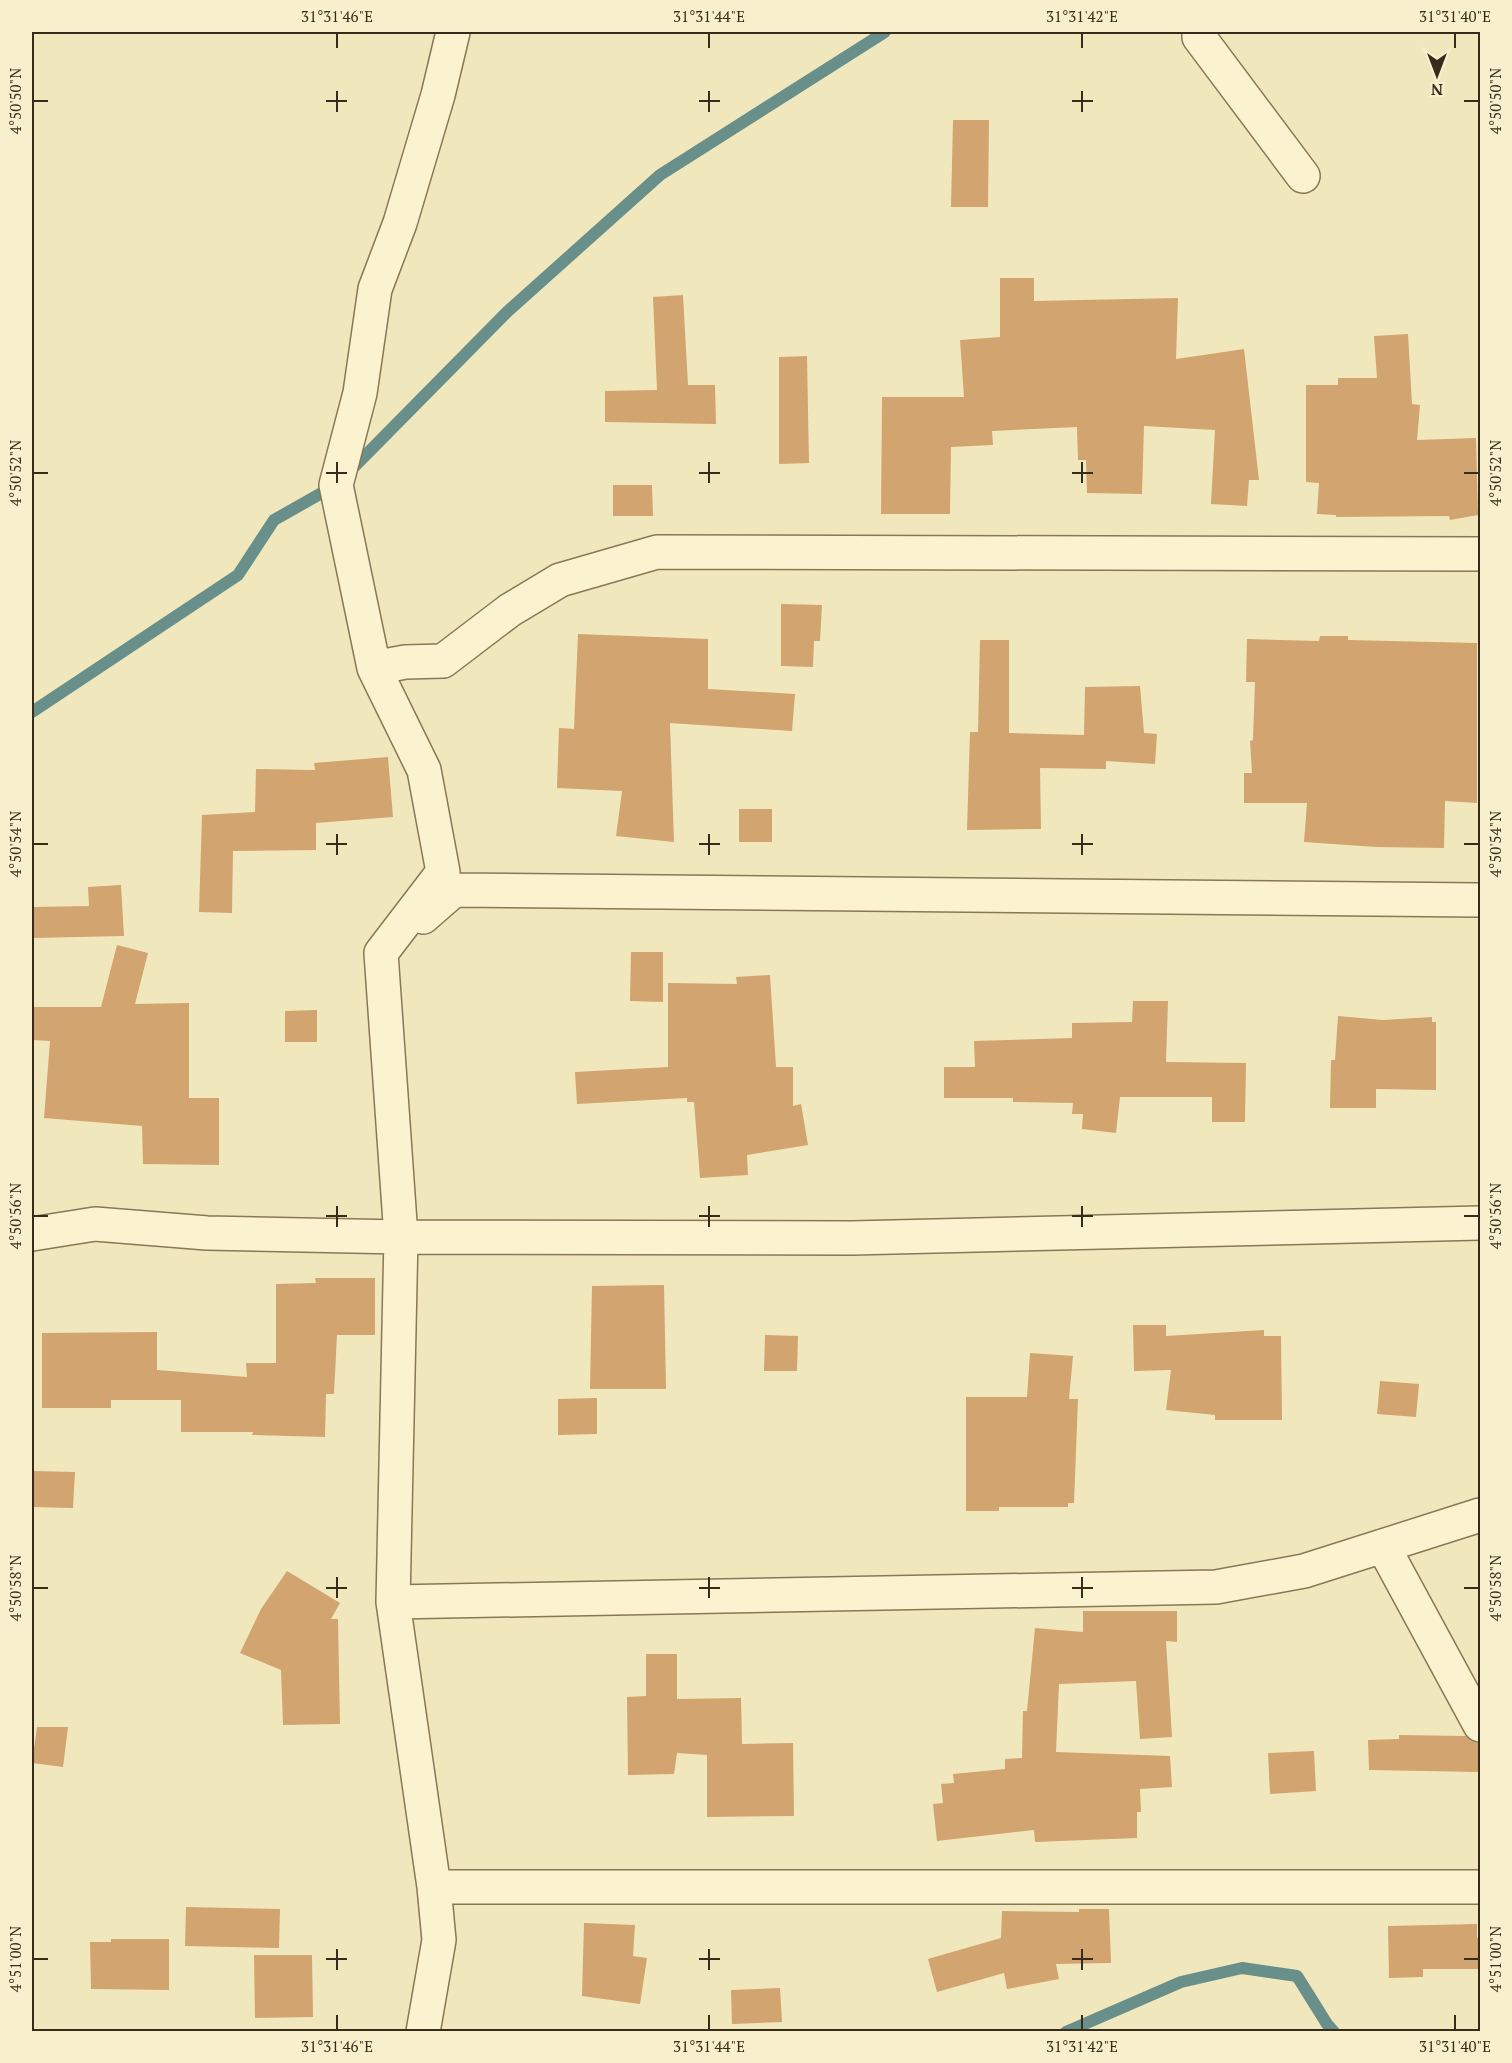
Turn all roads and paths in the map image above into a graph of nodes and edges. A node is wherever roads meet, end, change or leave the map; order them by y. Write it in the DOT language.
graph roads {
  1 [pos="453,32"];
  2 [pos="1199,32"];
  3 [pos="1303,176"];
  4 [pos="1480,554"];
  5 [pos="374,668"];
  6 [pos="1480,900"];
  7 [pos="381,953"];
  8 [pos="1480,1223"];
  9 [pos="32,1234"];
  10 [pos="401,1237"];
  11 [pos="1480,1515"];
  12 [pos="1383,1546"];
  13 [pos="393,1602"];
  14 [pos="1480,1725"];
  15 [pos="434,1887"];
  16 [pos="1480,1887"];
  17 [pos="423,2031"];
  1 -- 5 [label="street"];
  2 -- 3 [label="street"];
  4 -- 5 [label="street"];
  5 -- 7 [label="street"];
  6 -- 7 [label="street"];
  7 -- 10 [label="street"];
  8 -- 10 [label="street"];
  9 -- 10 [label="street"];
  10 -- 13 [label="street"];
  11 -- 12 [label="street"];
  12 -- 13 [label="street"];
  12 -- 14 [label="street"];
  13 -- 15 [label="street"];
  15 -- 16 [label="street"];
  15 -- 17 [label="street"];
}
